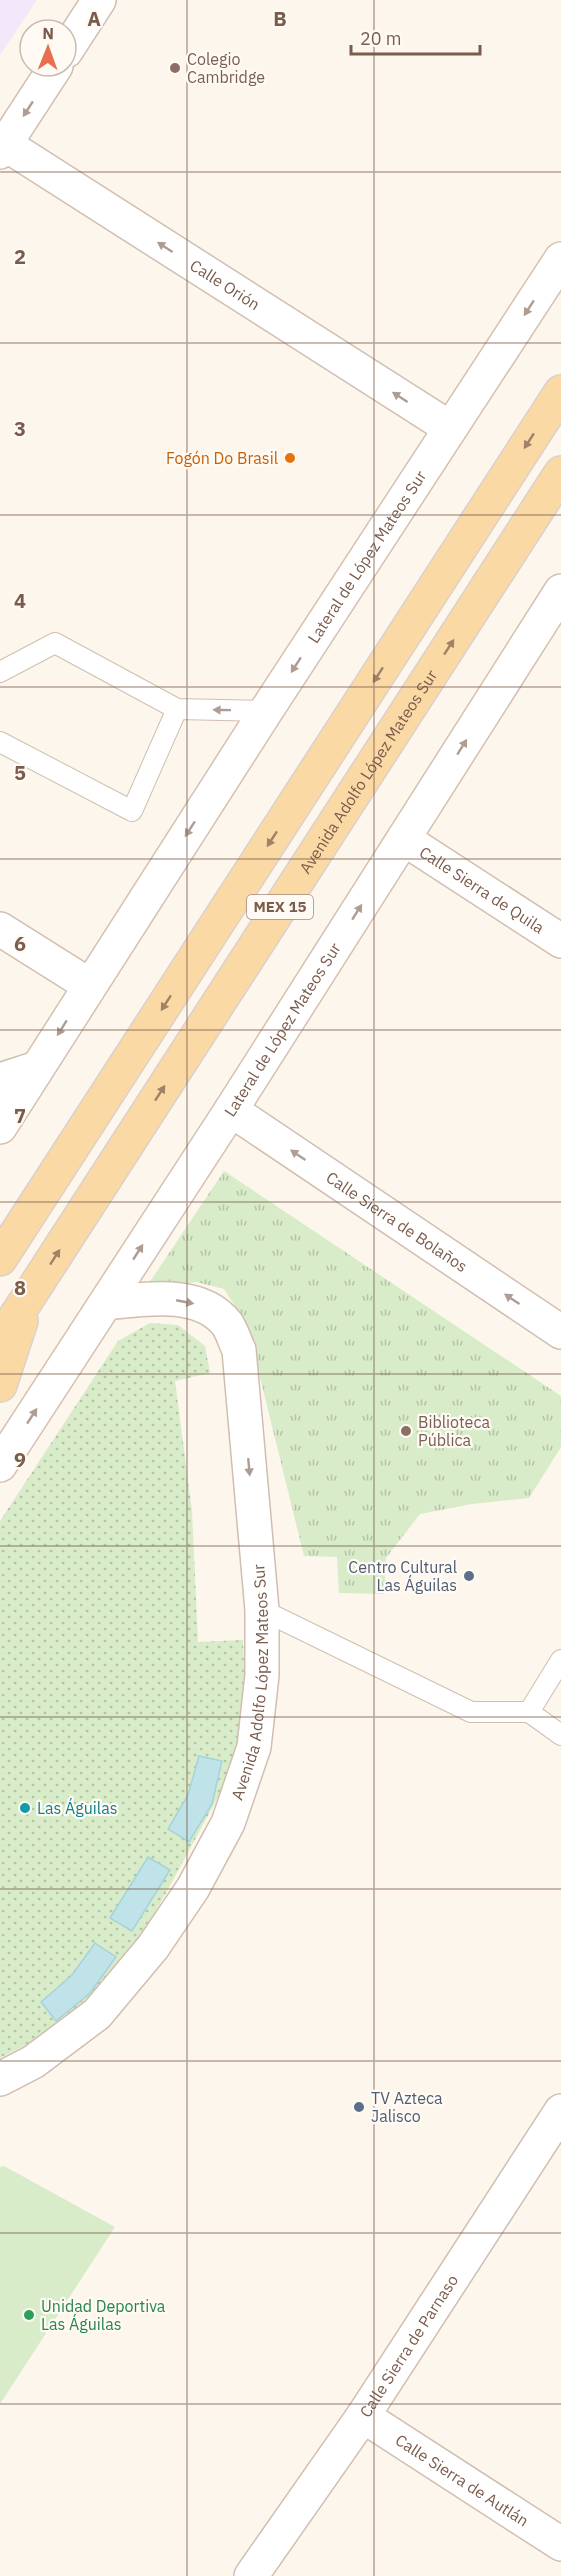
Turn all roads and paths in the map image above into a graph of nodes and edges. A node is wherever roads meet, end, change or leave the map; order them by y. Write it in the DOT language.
graph roads {
  1 [pos="99,0"];
  2 [pos="78,32"];
  3 [pos="48,78"];
  4 [pos="2,146"];
  5 [pos="561,259"];
  6 [pos="561,392"];
  7 [pos="450,428"];
  8 [pos="561,473"];
  9 [pos="561,591"];
  10 [pos="552,623"];
  11 [pos="0,672"];
  12 [pos="177,709"];
  13 [pos="266,711"];
  14 [pos="0,742"];
  15 [pos="404,839"];
  16 [pos="0,929"];
  17 [pos="561,941"];
  18 [pos="89,985"];
  19 [pos="37,1068"];
  20 [pos="0,1080"];
  21 [pos="231,1110"];
  22 [pos="0,1127"];
  23 [pos="0,1259"];
  24 [pos="28,1297"];
  25 [pos="106,1303"];
  26 [pos="561,1332"];
  27 [pos="0,1341"];
  28 [pos="0,1385"];
  29 [pos="0,1465"];
  30 [pos="262,1610"];
  31 [pos="561,1660"];
  32 [pos="529,1712"];
  33 [pos="561,1735"];
  34 [pos="0,2079"];
  35 [pos="557,2126"];
  36 [pos="363,2416"];
  37 [pos="561,2544"];
  38 [pos="250,2576"];
  1 -- 2 [label="street"];
  3 -- 4 [label="street, one-way"];
  7 -- 4 [label="street, Calle Orión, one-way"];
  5 -- 7 [label="street, Lateral de López Mateos Sur, one-way"];
  6 -- 23 [label="main road, MEX 15, one-way"];
  7 -- 13 [label="street, Lateral de López Mateos Sur, one-way"];
  24 -- 8 [label="main road, Avenida Adolfo López Mateos Sur / MEX 15, one-way"];
  9 -- 10 [label="street, Lateral de López Mateos Sur"];
  15 -- 10 [label="street, Lateral de López Mateos Sur, one-way"];
  11 -- 12 [label="lane"];
  13 -- 12 [label="lane, one-way"];
  12 -- 14 [label="lane"];
  13 -- 18 [label="street, Lateral de López Mateos Sur, one-way"];
  15 -- 17 [label="street, Calle Sierra de Quila"];
  21 -- 15 [label="street, Lateral de López Mateos Sur, one-way"];
  16 -- 18 [label="street"];
  18 -- 19 [label="street, Lateral de López Mateos Sur, one-way"];
  19 -- 20 [label="street"];
  19 -- 22 [label="street, Lateral de López Mateos Sur"];
  25 -- 21 [label="street, Lateral de López Mateos Sur, one-way"];
  26 -- 21 [label="street, Calle Sierra de Bolaños, one-way"];
  24 -- 27 [label="main road, Avenida Adolfo López Mateos Sur / MEX 15"];
  24 -- 28 [label="main road"];
  29 -- 25 [label="street, Lateral de López Mateos Sur, one-way"];
  25 -- 30 [label="street, Avenida Adolfo López Mateos Sur, one-way"];
  30 -- 32 [label="lane"];
  30 -- 34 [label="street, Avenida Adolfo López Mateos Sur"];
  31 -- 32 [label="lane"];
  32 -- 33 [label="lane"];
  35 -- 36 [label="street, Calle Sierra de Parnaso"];
  36 -- 37 [label="street, Calle Sierra de Autlán"];
  36 -- 38 [label="street, Calle Sierra de Parnaso"];
}
